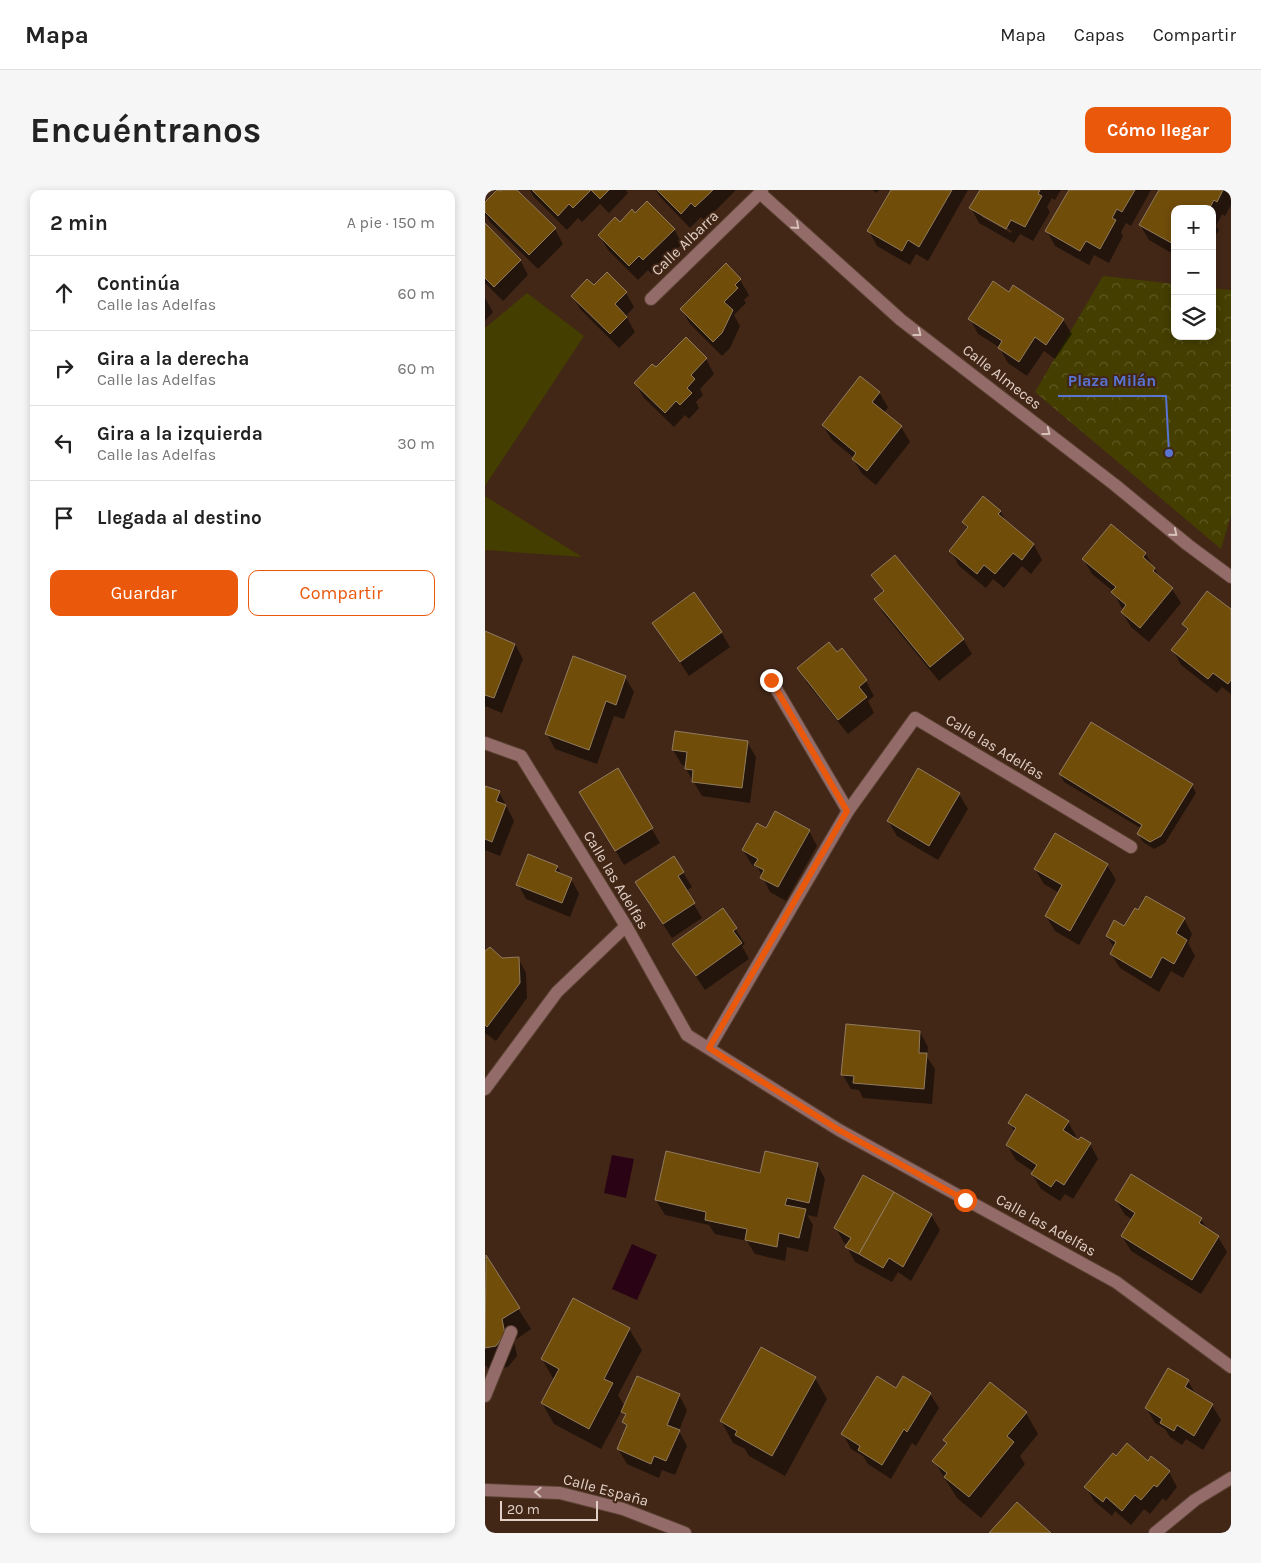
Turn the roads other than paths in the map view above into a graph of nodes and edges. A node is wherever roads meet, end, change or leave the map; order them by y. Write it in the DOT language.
graph roads {
  1 [pos="761,192"];
  2 [pos="651,299"];
  3 [pos="1231,577"];
  4 [pos="771,680"];
  5 [pos="485,743"];
  6 [pos="847,811"];
  7 [pos="1131,846"];
  8 [pos="626,926"];
  9 [pos="709,1048"];
  10 [pos="485,1089"];
  11 [pos="511,1332"];
  12 [pos="1231,1367"];
  13 [pos="485,1396"];
  14 [pos="1231,1478"];
  15 [pos="485,1490"];
  16 [pos="685,1533"];
  17 [pos="1155,1533"];
  1 -- 2 [label="street, Calle Albarra"];
  1 -- 3 [label="street, Calle Almeces, one-way"];
  4 -- 6 [label="street"];
  5 -- 8 [label="street, Calle las Adelfas"];
  6 -- 7 [label="street, Calle las Adelfas"];
  6 -- 9 [label="street, Calle las Adelfas"];
  8 -- 9 [label="street, Calle las Adelfas"];
  8 -- 10 [label="street"];
  9 -- 12 [label="street, Calle las Adelfas"];
  11 -- 13 [label="street"];
  14 -- 17 [label="street"];
  16 -- 15 [label="street, Calle España, one-way"];
}
